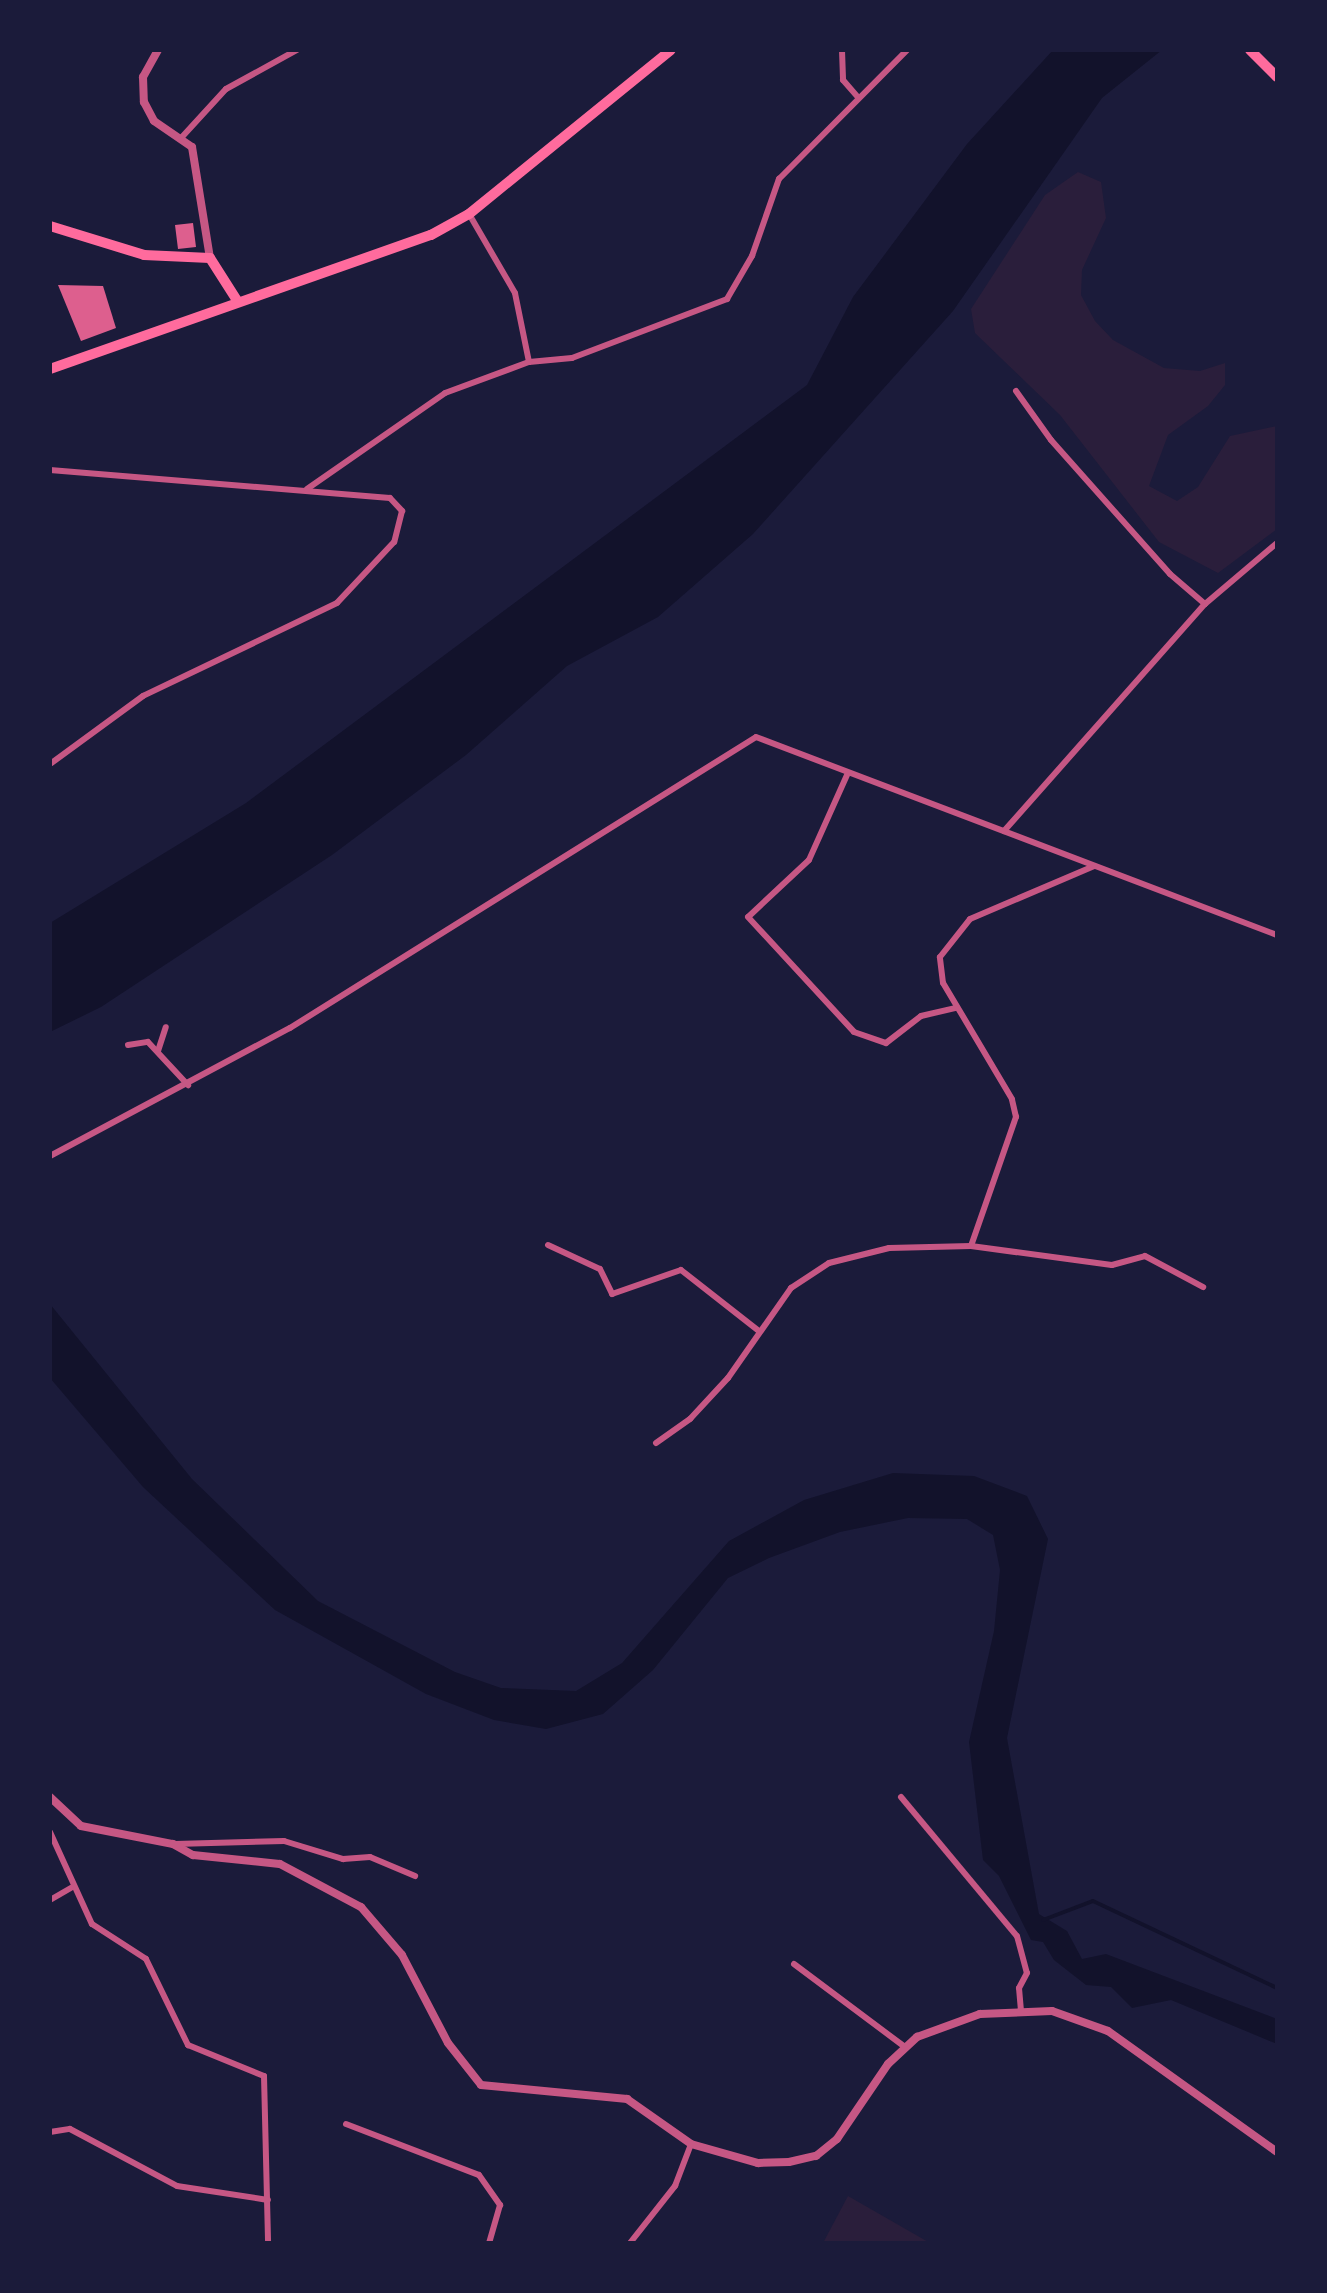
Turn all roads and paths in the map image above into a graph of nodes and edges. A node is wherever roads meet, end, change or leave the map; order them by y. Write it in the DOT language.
graph roads {
  1 [pos="158,50"];
  2 [pos="297,50"];
  3 [pos="671,50"];
  4 [pos="842,50"];
  5 [pos="907,50"];
  6 [pos="1250,50"];
  7 [pos="1277,78"];
  8 [pos="858,97"];
  9 [pos="182,137"];
  10 [pos="469,214"];
  11 [pos="50,226"];
  12 [pos="210,258"];
  13 [pos="238,302"];
  14 [pos="530,362"];
  15 [pos="50,369"];
  16 [pos="1016,391"];
  17 [pos="50,470"];
  18 [pos="306,490"];
  19 [pos="1277,543"];
  20 [pos="1206,604"];
  21 [pos="50,764"];
  22 [pos="847,774"];
  23 [pos="1004,831"];
  24 [pos="1096,866"];
  25 [pos="1277,934"];
  26 [pos="956,1008"];
  27 [pos="166,1028"];
  28 [pos="128,1045"];
  29 [pos="158,1051"];
  30 [pos="188,1084"];
  31 [pos="50,1156"];
  32 [pos="548,1245"];
  33 [pos="971,1246"];
  34 [pos="1203,1286"];
  35 [pos="760,1332"];
  36 [pos="656,1443"];
  37 [pos="50,1797"];
  38 [pos="902,1797"];
  39 [pos="50,1832"];
  40 [pos="173,1844"];
  41 [pos="415,1876"];
  42 [pos="71,1888"];
  43 [pos="50,1900"];
  44 [pos="794,1964"];
  45 [pos="1021,2012"];
  46 [pos="906,2047"];
  47 [pos="346,2124"];
  48 [pos="50,2132"];
  49 [pos="691,2144"];
  50 [pos="1277,2152"];
  51 [pos="268,2200"];
  52 [pos="268,2243"];
  53 [pos="489,2243"];
  54 [pos="630,2243"];
  1 -- 9 [label="street"];
  2 -- 9 [label="street"];
  3 -- 10 [label="main road"];
  4 -- 8 [label="street"];
  5 -- 8 [label="street"];
  6 -- 7 [label="main road"];
  8 -- 14 [label="street"];
  9 -- 12 [label="street"];
  10 -- 13 [label="main road"];
  10 -- 14 [label="street"];
  11 -- 12 [label="main road"];
  12 -- 13 [label="main road"];
  13 -- 15 [label="main road"];
  14 -- 18 [label="street"];
  16 -- 20 [label="street"];
  17 -- 18 [label="street"];
  18 -- 21 [label="street"];
  19 -- 20 [label="street"];
  20 -- 23 [label="street"];
  22 -- 23 [label="street"];
  22 -- 26 [label="street"];
  22 -- 30 [label="street"];
  23 -- 24 [label="street"];
  24 -- 25 [label="street"];
  24 -- 26 [label="street"];
  26 -- 33 [label="street"];
  27 -- 29 [label="street"];
  28 -- 29 [label="street"];
  29 -- 30 [label="street"];
  30 -- 31 [label="street"];
  32 -- 35 [label="street"];
  33 -- 34 [label="street"];
  33 -- 35 [label="street"];
  35 -- 36 [label="street"];
  37 -- 40 [label="street"];
  38 -- 45 [label="street"];
  39 -- 42 [label="street"];
  40 -- 41 [label="street"];
  40 -- 49 [label="street"];
  42 -- 43 [label="street"];
  42 -- 51 [label="street"];
  44 -- 46 [label="street"];
  45 -- 46 [label="street"];
  45 -- 50 [label="street"];
  46 -- 49 [label="street"];
  47 -- 53 [label="street"];
  48 -- 51 [label="street"];
  49 -- 54 [label="street"];
  51 -- 52 [label="street"];
}
